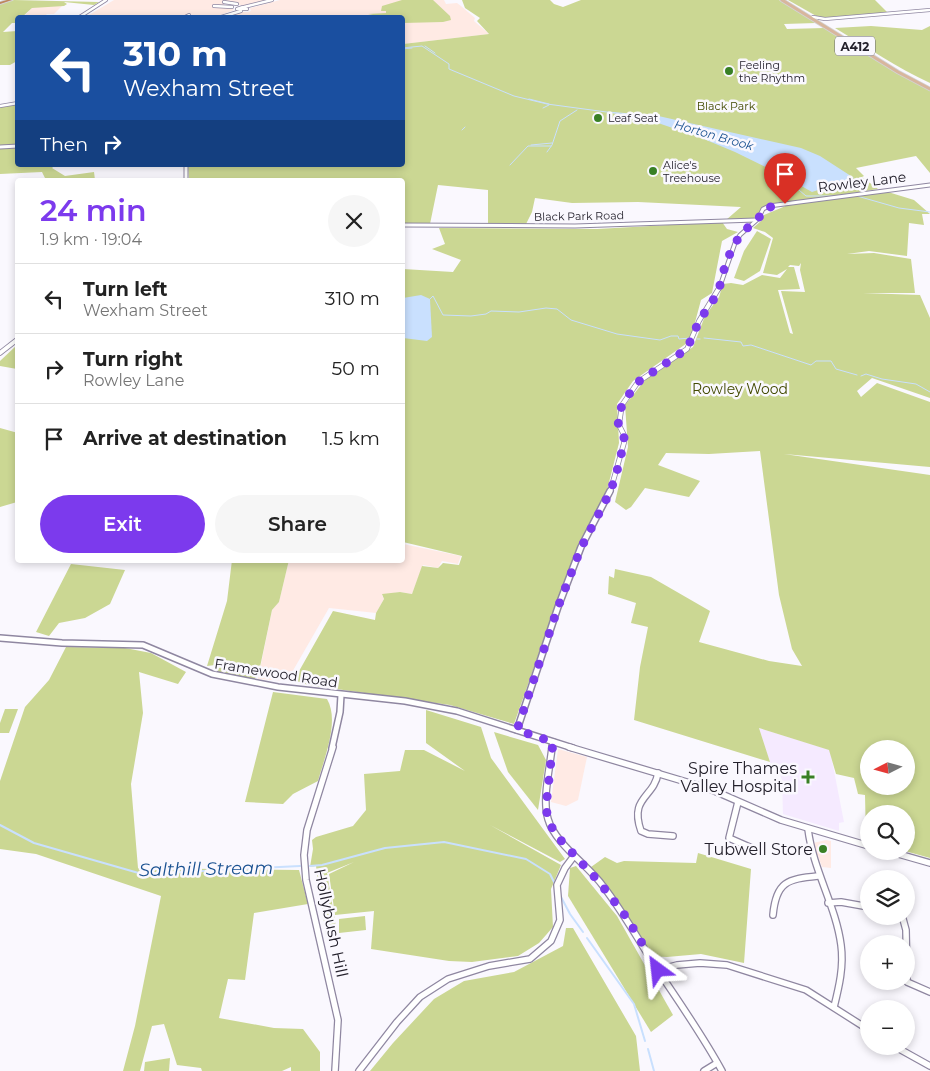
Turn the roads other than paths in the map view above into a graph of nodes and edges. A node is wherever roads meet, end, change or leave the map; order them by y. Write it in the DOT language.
graph roads {
  1 [pos="10,0"];
  2 [pos="106,0"];
  3 [pos="272,0"];
  4 [pos="782,0"];
  5 [pos="786,0"];
  6 [pos="0,3"];
  7 [pos="224,3"];
  8 [pos="237,4"];
  9 [pos="214,6"];
  10 [pos="238,10"];
  11 [pos="930,10"];
  12 [pos="83,15"];
  13 [pos="226,15"];
  14 [pos="824,21"];
  15 [pos="930,87"];
  16 [pos="15,104"];
  17 [pos="0,106"];
  18 [pos="15,146"];
  19 [pos="0,147"];
  20 [pos="930,185"];
  21 [pos="756,220"];
  22 [pos="405,225"];
  23 [pos="15,341"];
  24 [pos="0,353"];
  25 [pos="0,638"];
  26 [pos="342,695"];
  27 [pos="517,730"];
  28 [pos="553,742"];
  29 [pos="658,773"];
  30 [pos="738,802"];
  31 [pos="808,829"];
  32 [pos="673,836"];
  33 [pos="860,843"];
  34 [pos="754,849"];
  35 [pos="574,856"];
  36 [pos="915,859"];
  37 [pos="930,863"];
  38 [pos="818,876"];
  39 [pos="828,903"];
  40 [pos="860,905"];
  41 [pos="773,915"];
  42 [pos="658,970"];
  43 [pos="915,987"];
  44 [pos="930,992"];
  45 [pos="834,1008"];
  46 [pos="860,1024"];
  47 [pos="910,1055"];
  48 [pos="717,1063"];
  49 [pos="930,1066"];
  50 [pos="335,1071"];
  51 [pos="359,1071"];
  52 [pos="704,1071"];
  53 [pos="722,1071"];
  1 -- 6 [label="highway"];
  2 -- 12 [label="street"];
  3 -- 10 [label="street"];
  4 -- 15 [label="main road, A412"];
  5 -- 14 [label="main road, A412"];
  7 -- 8 [label="street"];
  7 -- 9 [label="street"];
  7 -- 10 [label="street"];
  7 -- 10 [label="street"];
  10 -- 13 [label="street"];
  11 -- 14 [label="street"];
  14 -- 15 [label="main road, A412"];
  16 -- 17 [label="street"];
  18 -- 19 [label="street"];
  20 -- 21 [label="street, Rowley Lane"];
  21 -- 22 [label="street, Black Park Road"];
  21 -- 27 [label="street, Rowley Lane"];
  23 -- 24 [label="street"];
  25 -- 26 [label="street, Framewood Road"];
  26 -- 27 [label="street, Framewood Road"];
  26 -- 50 [label="street, Hollybush Hill"];
  27 -- 28 [label="street, Framewood Road"];
  28 -- 29 [label="street, Framewood Road"];
  28 -- 35 [label="street"];
  29 -- 30 [label="street, Framewood Road"];
  29 -- 32 [label="street"];
  30 -- 31 [label="street, Framewood Road"];
  30 -- 34 [label="street"];
  31 -- 33 [label="street, Framewood Road"];
  31 -- 38 [label="street"];
  35 -- 42 [label="street"];
  35 -- 51 [label="street"];
  36 -- 37 [label="street"];
  38 -- 39 [label="street"];
  38 -- 41 [label="street"];
  39 -- 40 [label="street"];
  39 -- 45 [label="street"];
  42 -- 45 [label="street"];
  42 -- 48 [label="street"];
  43 -- 44 [label="street"];
  45 -- 46 [label="street"];
  47 -- 49 [label="street"];
  48 -- 52 [label="street"];
  48 -- 53 [label="street"];
}
